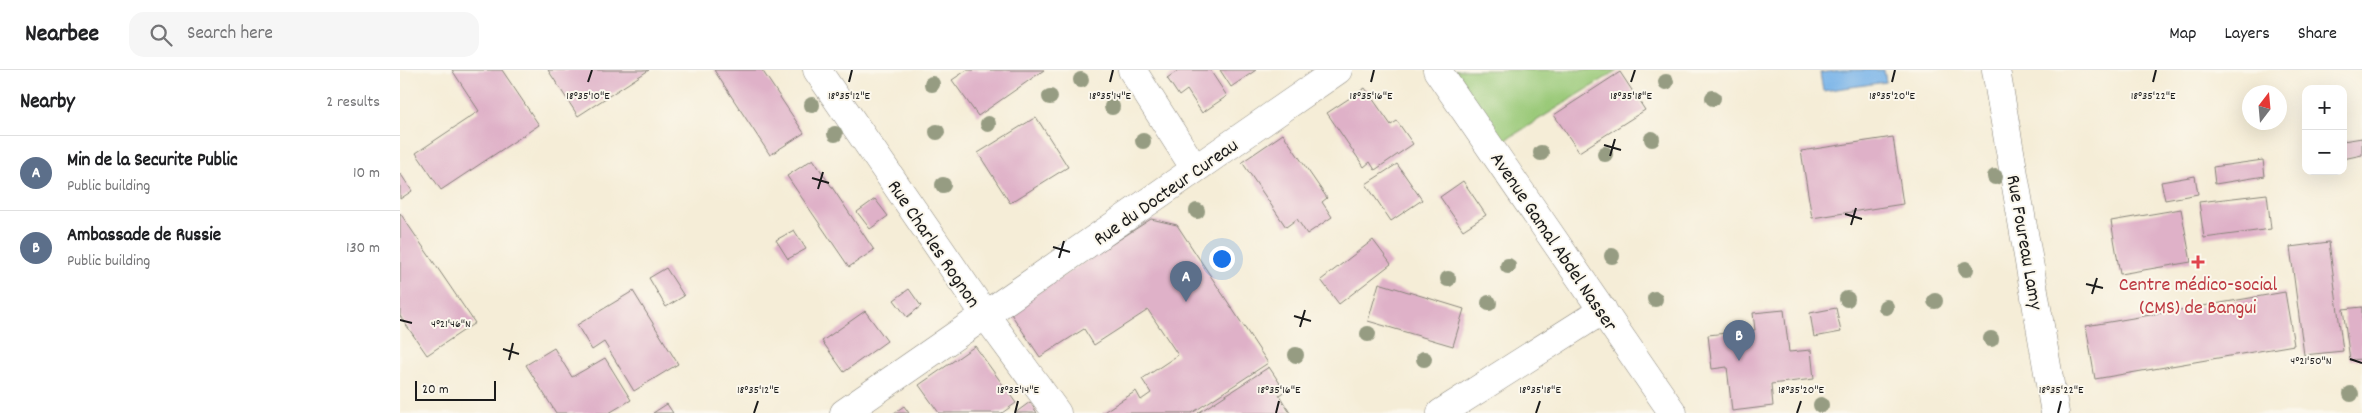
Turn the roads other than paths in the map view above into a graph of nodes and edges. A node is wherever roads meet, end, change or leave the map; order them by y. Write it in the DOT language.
graph roads {
  1 [pos="817,70"];
  2 [pos="1132,70"];
  3 [pos="1338,70"];
  4 [pos="1437,70"];
  5 [pos="1996,70"];
  6 [pos="1196,169"];
  7 [pos="1603,310"];
  8 [pos="986,316"];
  9 [pos="844,413"];
  10 [pos="1057,413"];
  11 [pos="1441,413"];
  12 [pos="1673,413"];
  13 [pos="2055,413"];
  1 -- 8 [label="street, Rue Charles Rognon"];
  2 -- 6 [label="street"];
  3 -- 6 [label="street, Rue du Docteur Cureau"];
  4 -- 7 [label="street, Avenue Gamal Abdel Nasser"];
  5 -- 13 [label="street, Rue Foureau Lamy"];
  6 -- 8 [label="street, Rue du Docteur Cureau"];
  7 -- 11 [label="street"];
  7 -- 12 [label="street, Avenue Gamal Abdel Nasser"];
  8 -- 9 [label="street, Rue du Docteur Cureau"];
  8 -- 10 [label="street, Rue Charles Rognon"];
}
